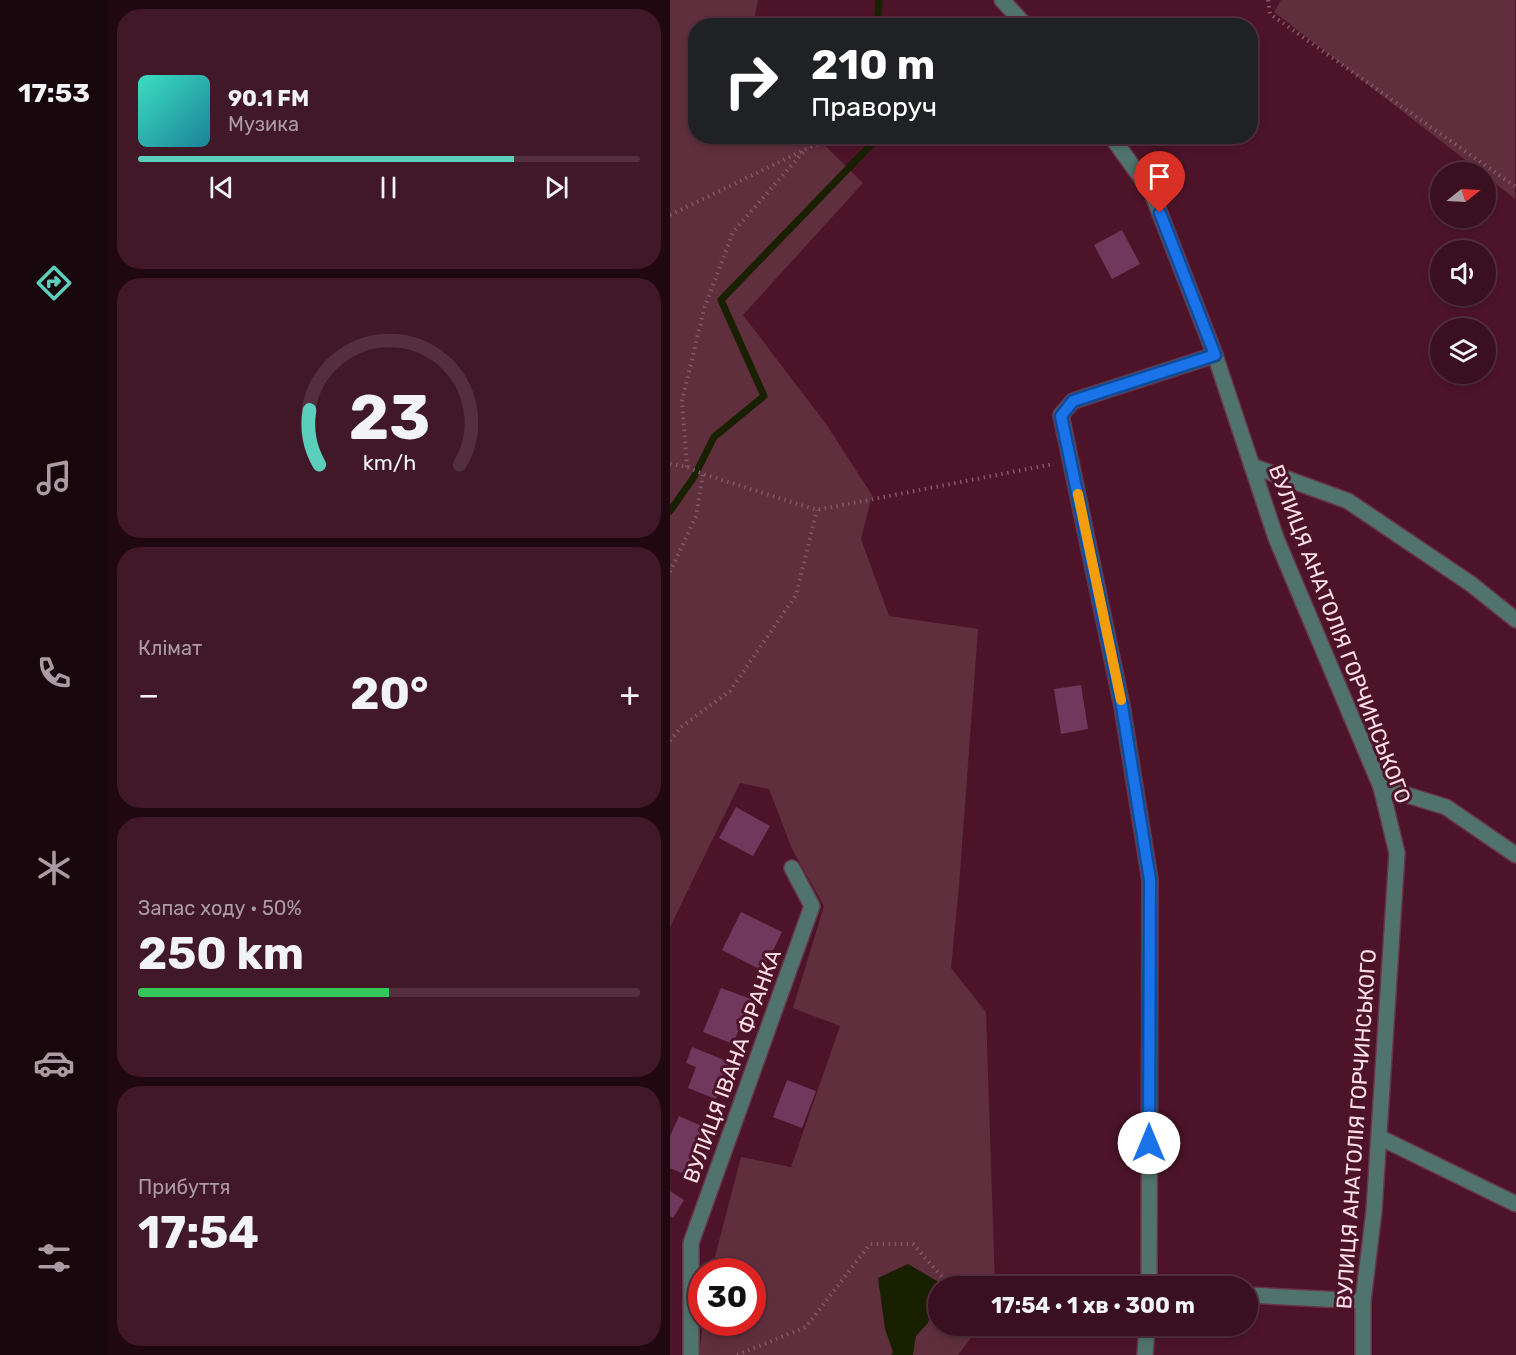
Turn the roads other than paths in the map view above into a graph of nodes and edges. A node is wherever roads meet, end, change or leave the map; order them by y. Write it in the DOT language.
graph roads {
  1 [pos="1002,0"];
  2 [pos="1019,18"];
  3 [pos="1117,144"];
  4 [pos="1215,355"];
  5 [pos="1252,466"];
  6 [pos="1516,620"];
  7 [pos="1381,787"];
  8 [pos="1516,855"];
  9 [pos="792,868"];
  10 [pos="1379,1137"];
  11 [pos="1516,1204"];
  12 [pos="1149,1276"];
  13 [pos="1258,1296"];
  14 [pos="1363,1301"];
  15 [pos="1147,1336"];
  16 [pos="691,1355"];
  17 [pos="1146,1355"];
  18 [pos="1363,1355"];
  1 -- 2 [label="street"];
  3 -- 4 [label="street, ВУЛИЦЯ АНАТОЛІЯ ГОРЧИНСЬКОГО"];
  4 -- 5 [label="street, ВУЛИЦЯ АНАТОЛІЯ ГОРЧИНСЬКОГО"];
  4 -- 12 [label="street"];
  5 -- 6 [label="street"];
  5 -- 7 [label="street, ВУЛИЦЯ АНАТОЛІЯ ГОРЧИНСЬКОГО"];
  7 -- 8 [label="street"];
  7 -- 10 [label="street, ВУЛИЦЯ АНАТОЛІЯ ГОРЧИНСЬКОГО"];
  9 -- 16 [label="street, ВУЛИЦЯ ІВАНА ФРАНКА"];
  10 -- 11 [label="street"];
  10 -- 14 [label="street, ВУЛИЦЯ АНАТОЛІЯ ГОРЧИНСЬКОГО"];
  13 -- 14 [label="street"];
  14 -- 18 [label="street, ВУЛИЦЯ АНАТОЛІЯ ГОРЧИНСЬКОГО"];
  15 -- 17 [label="street"];
}
